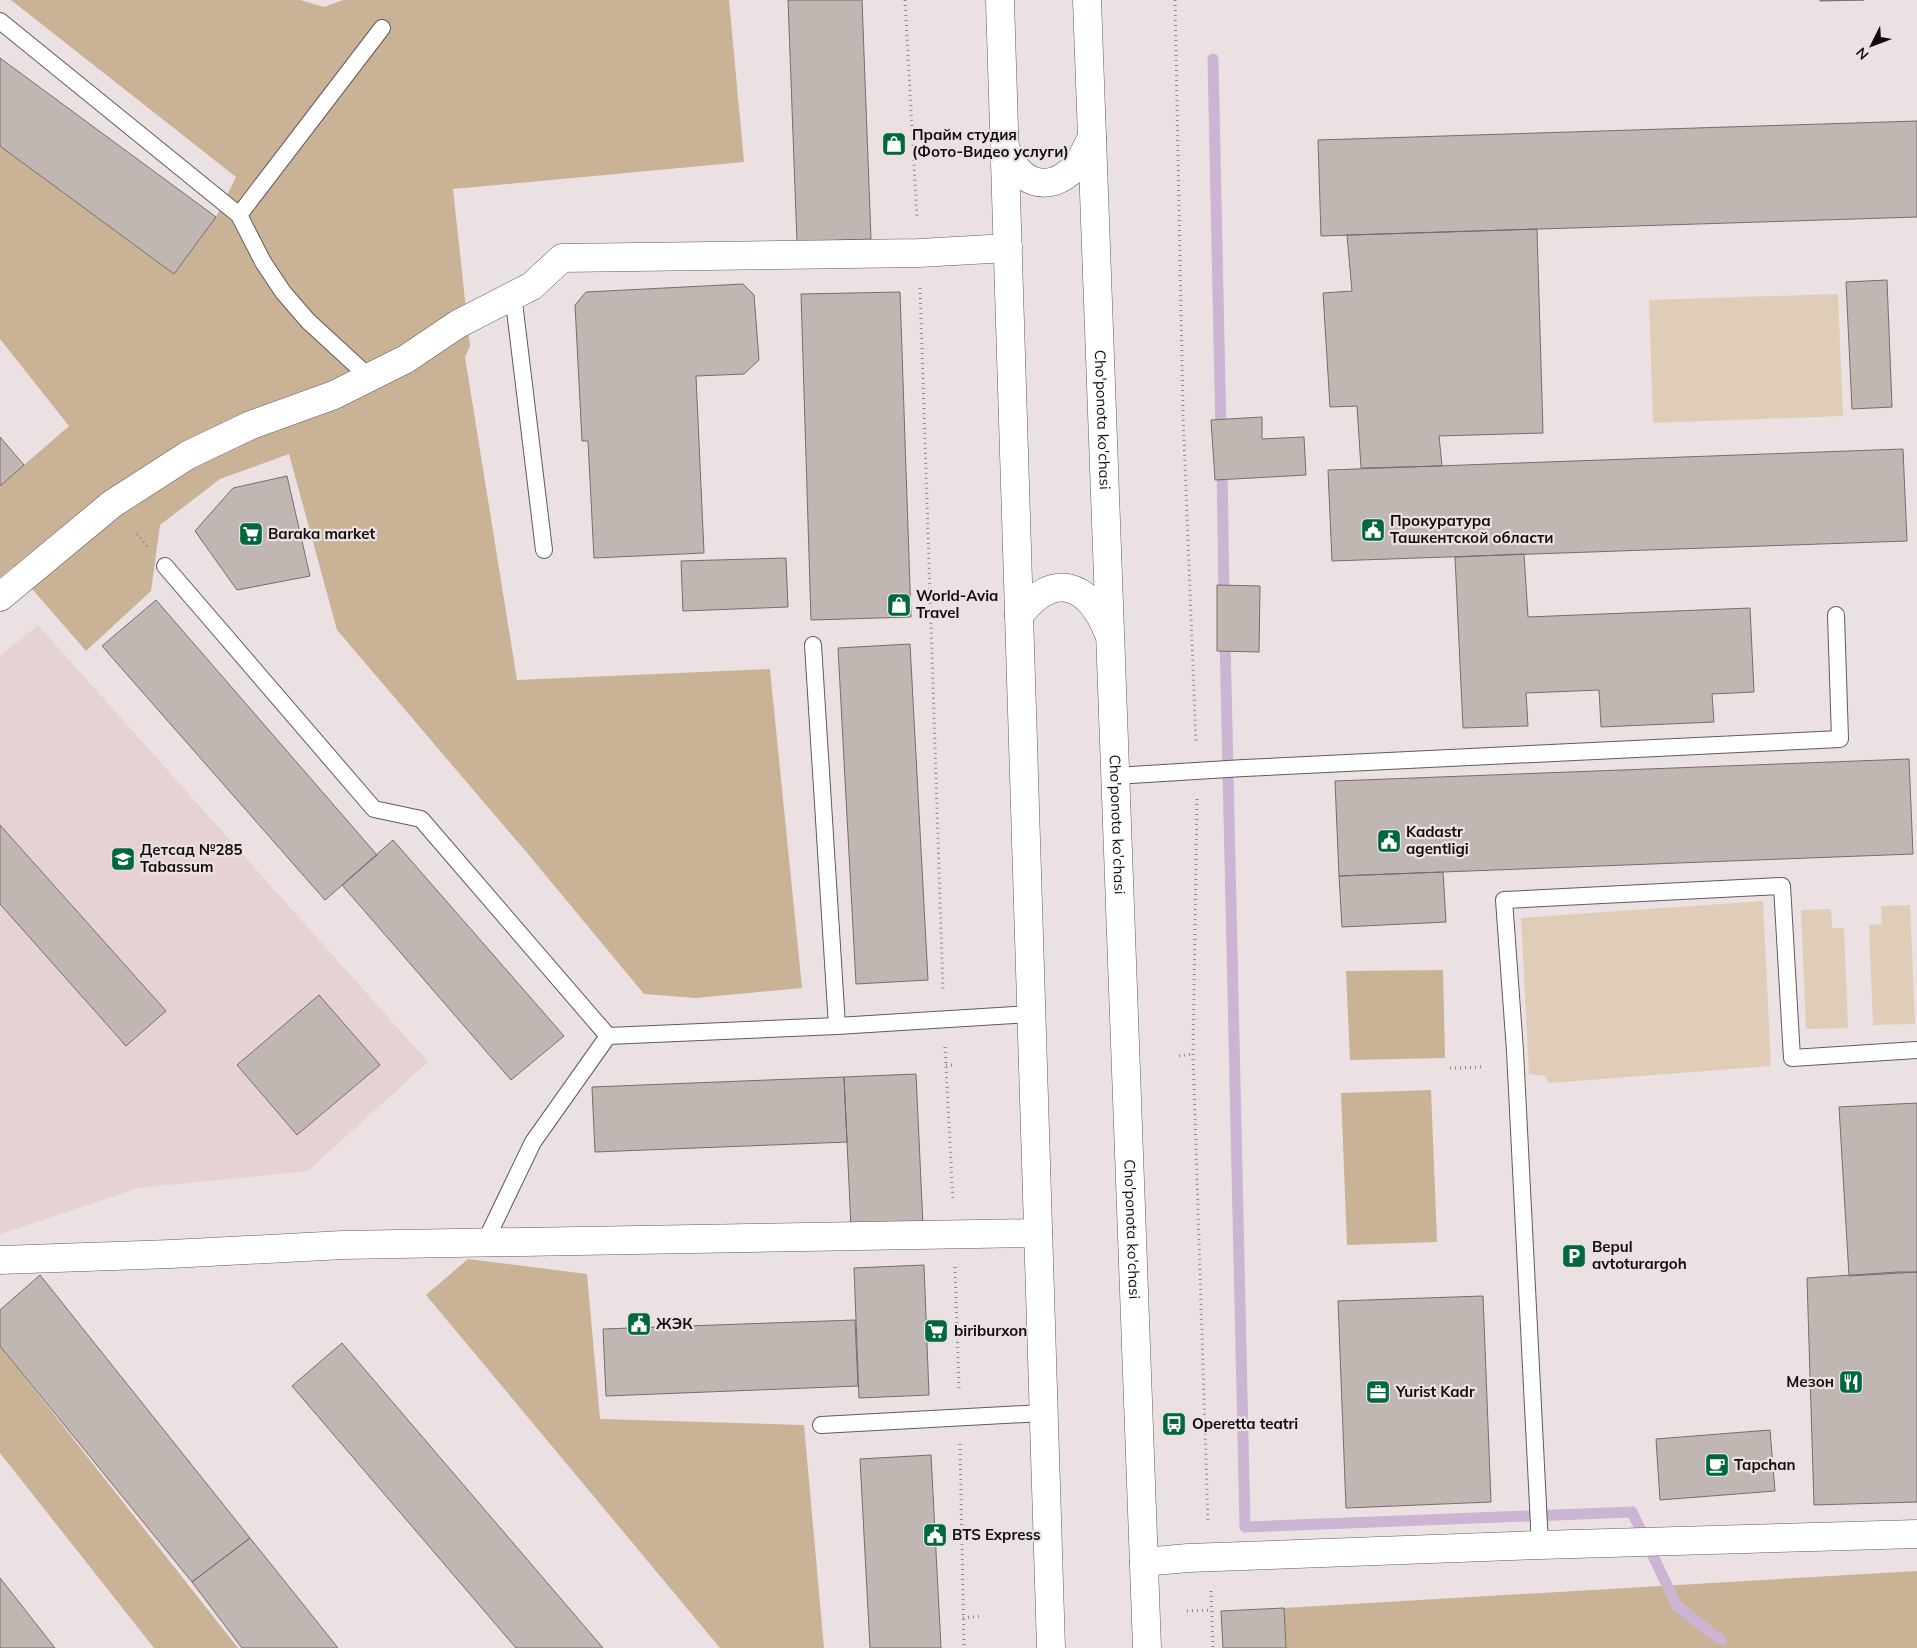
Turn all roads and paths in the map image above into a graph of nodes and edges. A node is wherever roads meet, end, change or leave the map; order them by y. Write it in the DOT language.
graph roads {
  1 [pos="905,0"];
  2 [pos="1000,0"];
  3 [pos="1087,0"];
  4 [pos="1175,0"];
  5 [pos="0,21"];
  6 [pos="382,28"];
  7 [pos="1092,137"];
  8 [pos="1004,142"];
  9 [pos="239,215"];
  10 [pos="1008,248"];
  11 [pos="919,253"];
  12 [pos="513,294"];
  13 [pos="370,378"];
  14 [pos="544,550"];
  15 [pos="165,566"];
  16 [pos="0,597"];
  17 [pos="1836,615"];
  18 [pos="1019,616"];
  19 [pos="1110,636"];
  20 [pos="813,645"];
  21 [pos="1204,770"];
  22 [pos="1115,776"];
  23 [pos="1031,1014"];
  24 [pos="944,1018"];
  25 [pos="836,1026"];
  26 [pos="608,1036"];
  27 [pos="1917,1050"];
  28 [pos="1193,1054"];
  29 [pos="1179,1056"];
  30 [pos="946,1065"];
  31 [pos="953,1065"];
  32 [pos="1483,1067"];
  33 [pos="1450,1068"];
  34 [pos="1038,1233"];
  35 [pos="954,1234"];
  36 [pos="485,1242"];
  37 [pos="0,1260"];
  38 [pos="1043,1413"];
  39 [pos="820,1425"];
  40 [pos="1917,1534"];
  41 [pos="1540,1536"];
  42 [pos="1209,1558"];
  43 [pos="1144,1562"];
  44 [pos="1187,1610"];
  45 [pos="1212,1610"];
  46 [pos="981,1616"];
  47 [pos="963,1618"];
  48 [pos="1051,1648"];
  49 [pos="1147,1648"];
  50 [pos="1213,1648"];
  1 -- 11 [label="path"];
  2 -- 8 [label="main road"];
  3 -- 7 [label="main road, Cho'ponota ko'chasi"];
  4 -- 21 [label="path"];
  5 -- 9 [label="lane"];
  6 -- 9 [label="lane"];
  7 -- 8 [label="main road"];
  7 -- 19 [label="main road, Cho'ponota ko'chasi"];
  8 -- 10 [label="main road"];
  9 -- 13 [label="lane"];
  10 -- 11 [label="main road"];
  10 -- 18 [label="main road"];
  11 -- 12 [label="main road"];
  11 -- 24 [label="path"];
  12 -- 13 [label="main road"];
  12 -- 14 [label="lane"];
  13 -- 16 [label="main road"];
  15 -- 26 [label="lane"];
  17 -- 21 [label="lane"];
  18 -- 19 [label="main road"];
  18 -- 23 [label="main road"];
  19 -- 22 [label="main road, Cho'ponota ko'chasi"];
  20 -- 25 [label="lane"];
  21 -- 22 [label="lane"];
  21 -- 28 [label="path"];
  22 -- 43 [label="main road, Cho'ponota ko'chasi"];
  23 -- 24 [label="lane"];
  23 -- 34 [label="main road"];
  24 -- 25 [label="lane"];
  24 -- 30 [label="path"];
  25 -- 26 [label="lane"];
  26 -- 36 [label="lane"];
  27 -- 41 [label="lane"];
  28 -- 29 [label="path"];
  28 -- 42 [label="path"];
  30 -- 31 [label="path"];
  30 -- 35 [label="path"];
  32 -- 33 [label="path"];
  34 -- 35 [label="main road"];
  34 -- 38 [label="main road"];
  35 -- 36 [label="main road"];
  36 -- 37 [label="main road"];
  38 -- 39 [label="lane"];
  38 -- 48 [label="main road"];
  40 -- 41 [label="main road"];
  41 -- 42 [label="main road"];
  42 -- 43 [label="main road"];
  42 -- 45 [label="path"];
  43 -- 49 [label="main road, Cho'ponota ko'chasi"];
  44 -- 45 [label="path"];
  45 -- 50 [label="path"];
  46 -- 47 [label="path"];
}
